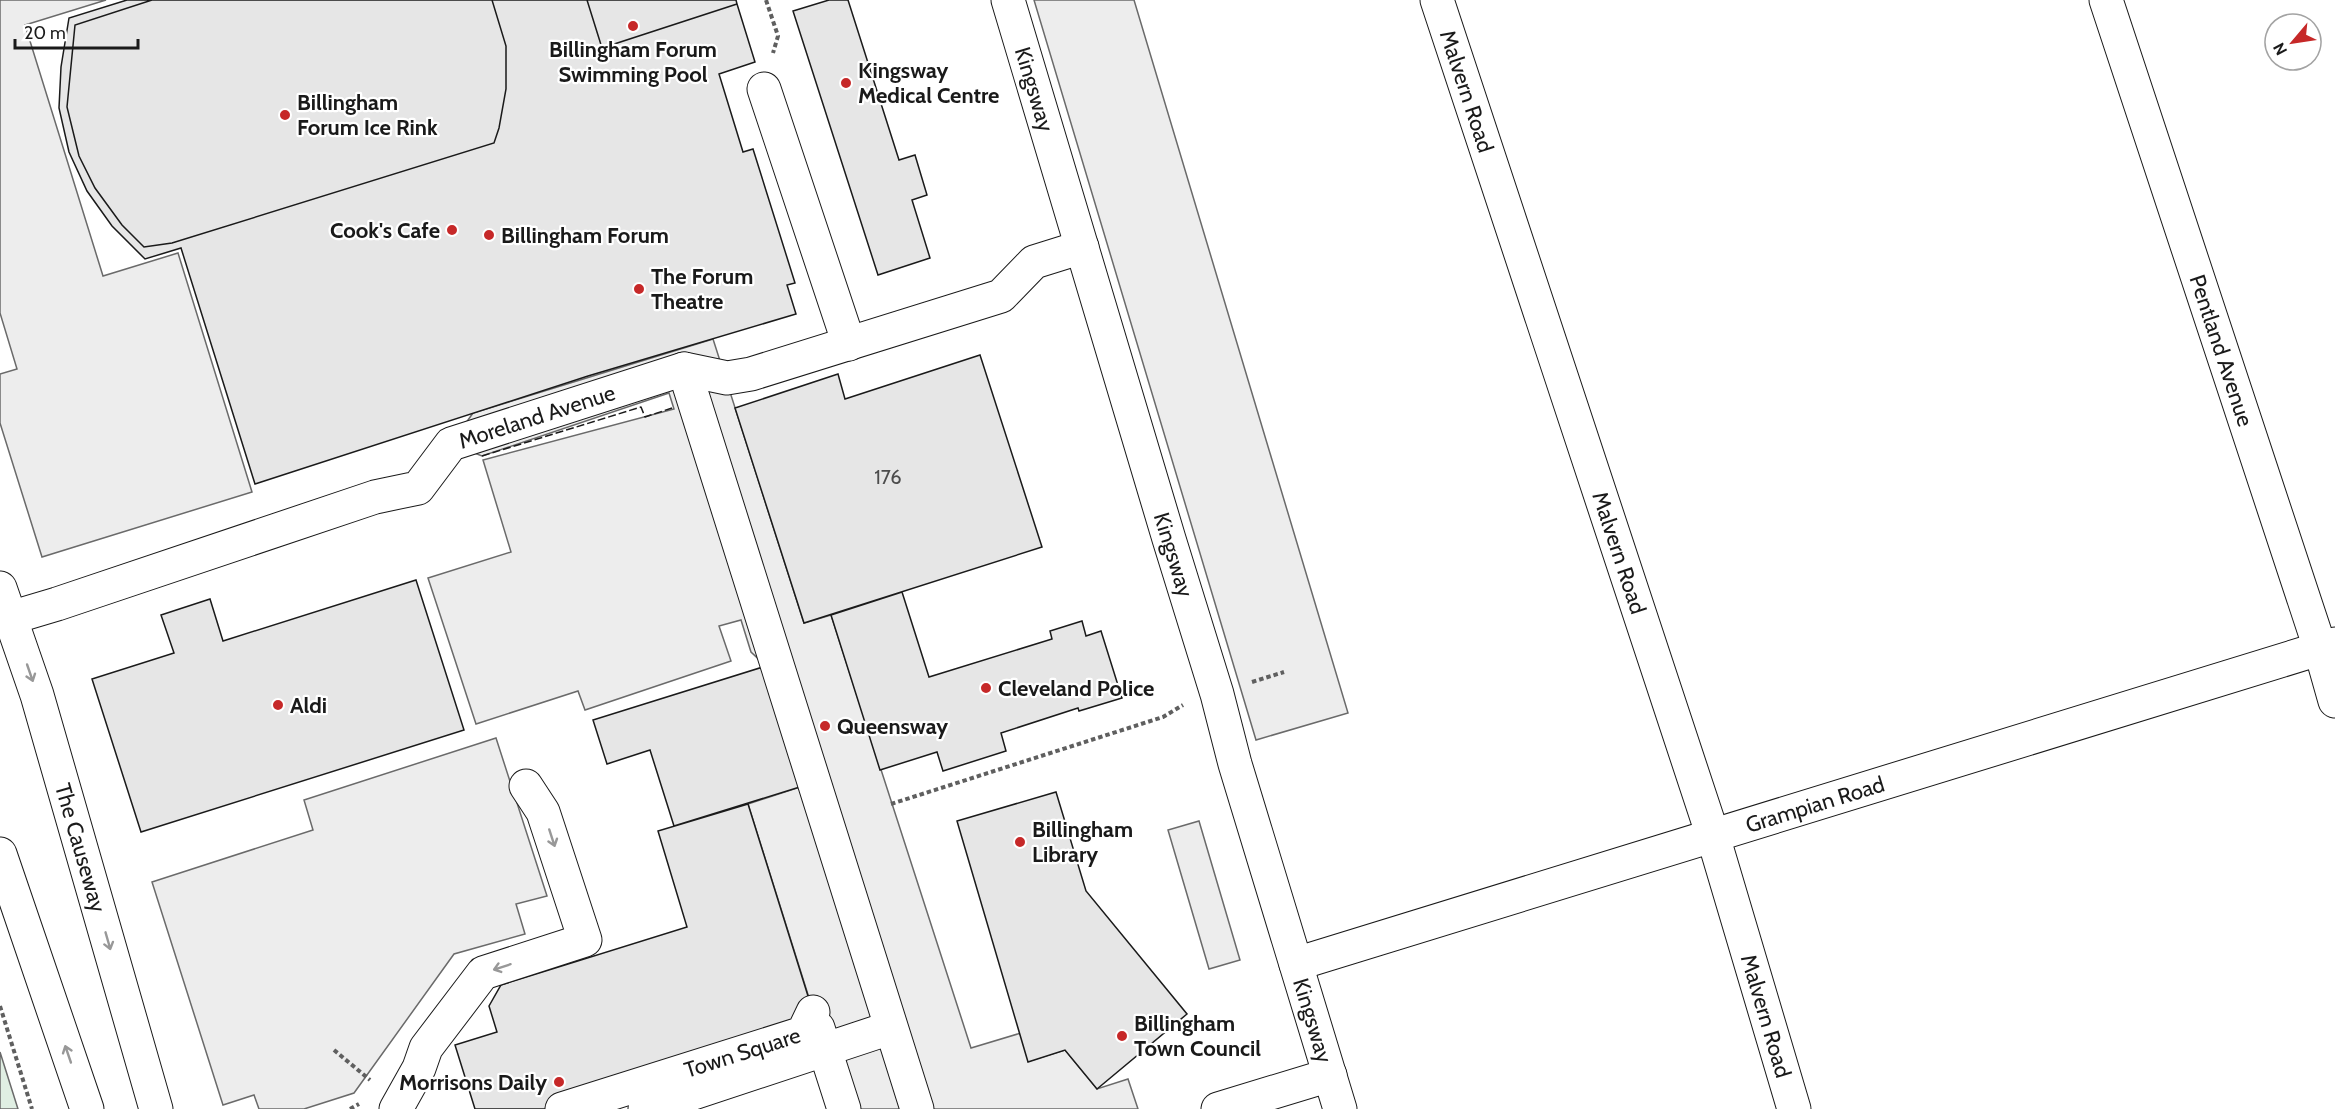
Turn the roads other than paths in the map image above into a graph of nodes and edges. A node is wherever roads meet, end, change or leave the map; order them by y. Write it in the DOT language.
graph roads {
  1 [pos="1008,0"];
  2 [pos="1437,0"];
  3 [pos="2106,0"];
  4 [pos="765,89"];
  5 [pos="1082,247"];
  6 [pos="849,345"];
  7 [pos="684,369"];
  8 [pos="4,609"];
  9 [pos="2327,646"];
  10 [pos="2335,701"];
  11 [pos="526,786"];
  12 [pos="1713,836"];
  13 [pos="0,854"];
  14 [pos="1296,964"];
  15 [pos="890,1028"];
  16 [pos="825,1049"];
  17 [pos="1330,1075"];
  18 [pos="87,1109"];
  19 [pos="156,1109"];
  20 [pos="396,1109"];
  21 [pos="562,1109"];
  22 [pos="645,1109"];
  23 [pos="844,1109"];
  24 [pos="916,1109"];
  25 [pos="1218,1109"];
  26 [pos="1340,1109"];
  27 [pos="1794,1109"];
  1 -- 5 [label="street, Kingsway"];
  2 -- 12 [label="street, Malvern Road"];
  3 -- 9 [label="street, Pentland Avenue"];
  4 -- 6 [label="street"];
  5 -- 6 [label="street, Moreland Avenue"];
  5 -- 14 [label="street, Kingsway"];
  6 -- 7 [label="street, Moreland Avenue"];
  7 -- 8 [label="street, Moreland Avenue"];
  7 -- 15 [label="street"];
  8 -- 19 [label="street, The Causeway, one-way"];
  9 -- 10 [label="street, Pentland Avenue"];
  9 -- 12 [label="street, Grampian Road"];
  11 -- 20 [label="street, one-way"];
  12 -- 14 [label="street, Grampian Road"];
  12 -- 27 [label="street, Malvern Road"];
  18 -- 13 [label="street, one-way"];
  14 -- 17 [label="street, Kingsway"];
  15 -- 16 [label="street"];
  15 -- 24 [label="street"];
  16 -- 21 [label="street, Town Square"];
  16 -- 22 [label="street"];
  16 -- 23 [label="street, Town Square"];
  17 -- 25 [label="street"];
  17 -- 26 [label="street, Kingsway"];
}
